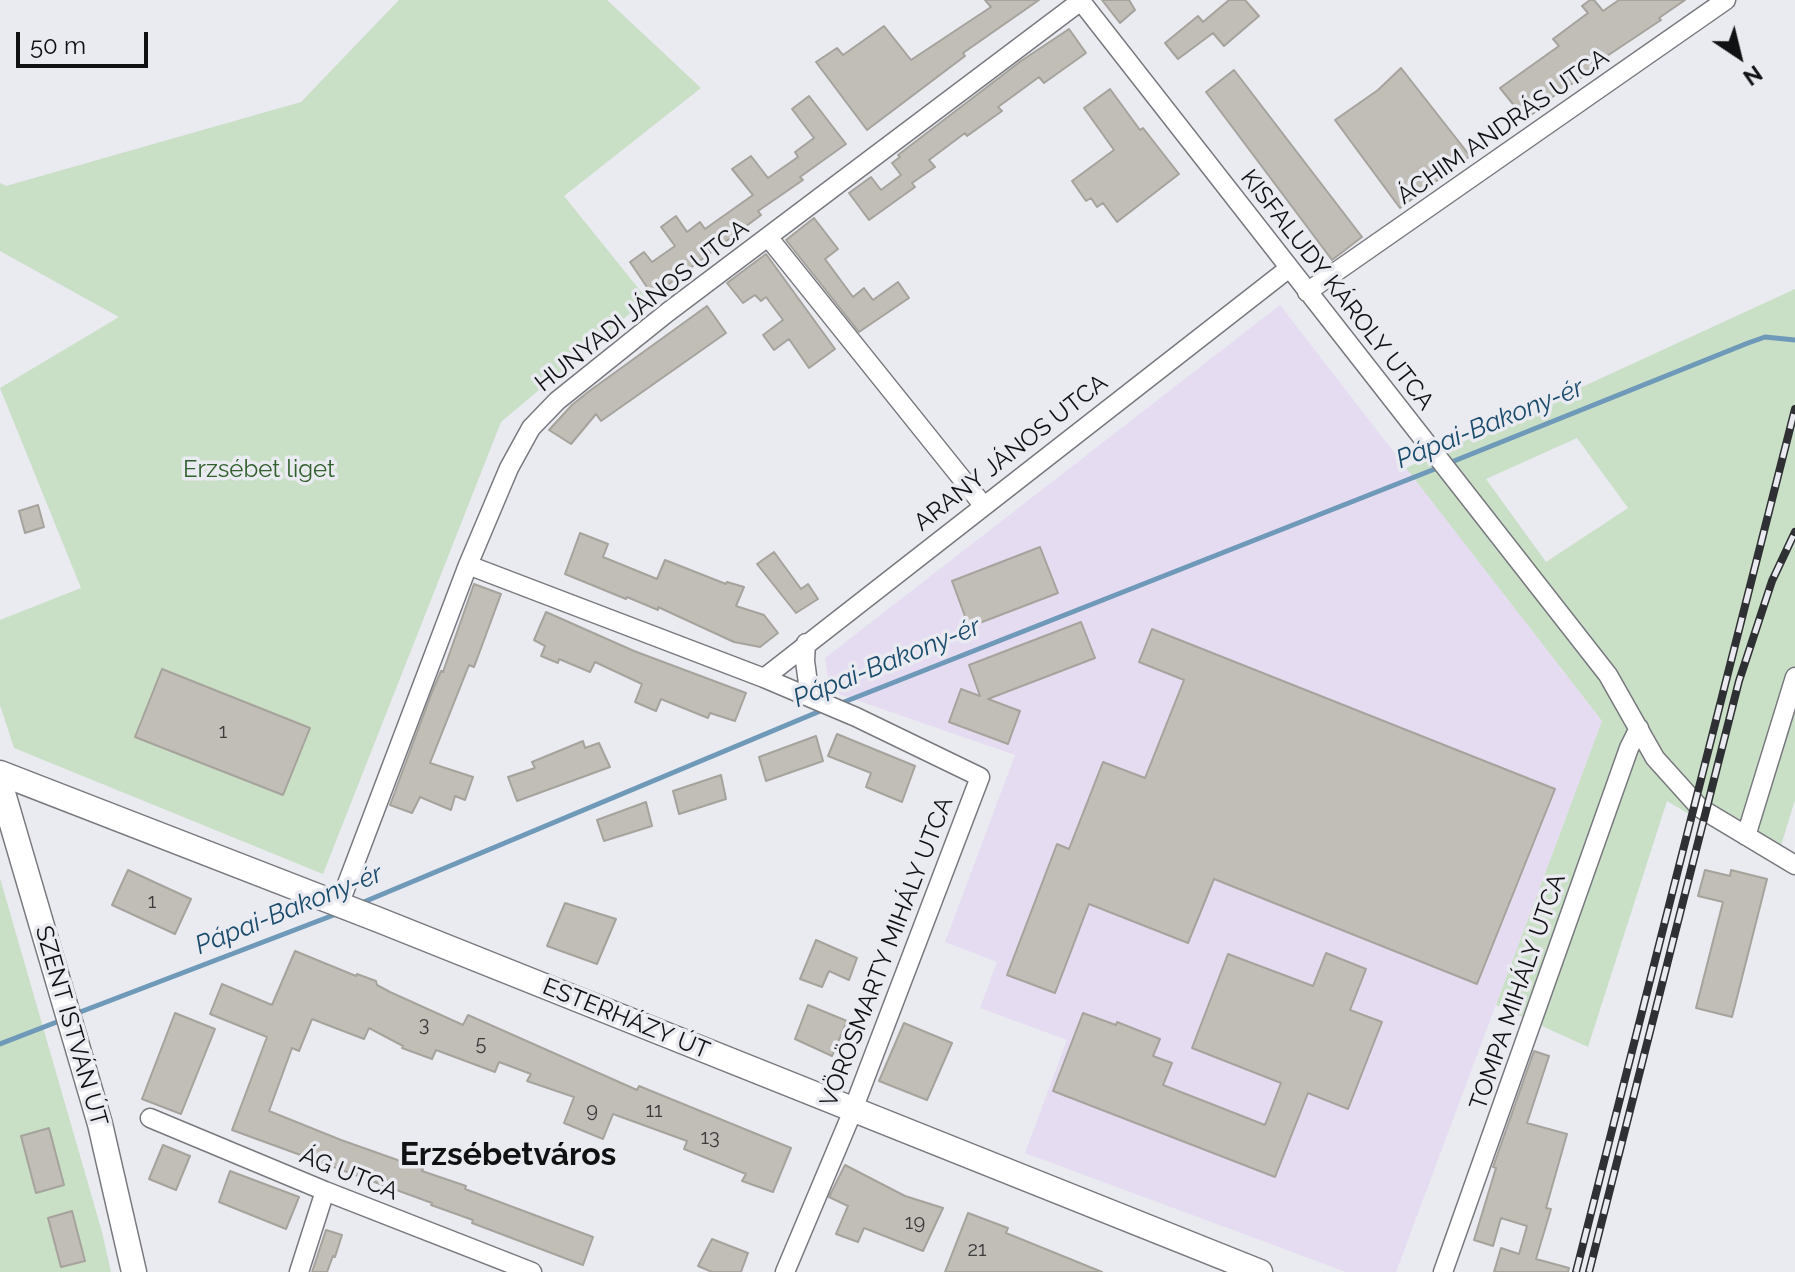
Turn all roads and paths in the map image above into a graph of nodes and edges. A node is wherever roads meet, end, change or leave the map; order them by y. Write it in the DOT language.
graph roads {
  1 [pos="1081,0"];
  2 [pos="1726,0"];
  3 [pos="768,237"];
  4 [pos="1288,269"];
  5 [pos="1307,292"];
  6 [pos="983,505"];
  7 [pos="468,565"];
  8 [pos="806,643"];
  9 [pos="1795,677"];
  10 [pos="764,678"];
  11 [pos="814,699"];
  12 [pos="1639,728"];
  13 [pos="0,773"];
  14 [pos="0,783"];
  15 [pos="1746,836"];
  16 [pos="1795,865"];
  17 [pos="339,905"];
  18 [pos="853,1110"];
  19 [pos="150,1118"];
  20 [pos="325,1191"];
  21 [pos="1255,1270"];
  22 [pos="134,1272"];
  23 [pos="299,1272"];
  24 [pos="532,1272"];
  25 [pos="785,1272"];
  26 [pos="1443,1272"];
  1 -- 3 [label="street, HUNYADI JÁNOS UTCA"];
  1 -- 4 [label="street, KISFALUDY KÁROLY UTCA"];
  2 -- 5 [label="street, ÁCHIM ANDRÁS UTCA"];
  3 -- 6 [label="street"];
  3 -- 7 [label="street, HUNYADI JÁNOS UTCA"];
  4 -- 5 [label="street, KISFALUDY KÁROLY UTCA"];
  4 -- 6 [label="street, ARANY JÁNOS UTCA"];
  5 -- 12 [label="street, KISFALUDY KÁROLY UTCA"];
  6 -- 8 [label="street, ARANY JÁNOS UTCA"];
  7 -- 10 [label="street"];
  7 -- 17 [label="street, HUNYADI JÁNOS UTCA"];
  8 -- 10 [label="street, ARANY JÁNOS UTCA"];
  8 -- 11 [label="street"];
  9 -- 15 [label="street"];
  10 -- 11 [label="street"];
  11 -- 18 [label="street, VÖRÖSMARTY MIHÁLY UTCA"];
  12 -- 15 [label="street, KISFALUDY KÁROLY UTCA"];
  12 -- 26 [label="street, TOMPA MIHÁLY UTCA"];
  13 -- 17 [label="street, ESTERHÁZY ÚT"];
  14 -- 22 [label="street, SZENT ISTVÁN ÚT"];
  15 -- 16 [label="street, KISFALUDY KÁROLY UTCA"];
  17 -- 18 [label="street, ESTERHÁZY ÚT"];
  18 -- 21 [label="street, ESTERHÁZY ÚT"];
  18 -- 25 [label="street, VÖRÖSMARTY MIHÁLY UTCA"];
  19 -- 20 [label="street, ÁG UTCA"];
  20 -- 23 [label="street"];
  20 -- 24 [label="street, ÁG UTCA"];
}
